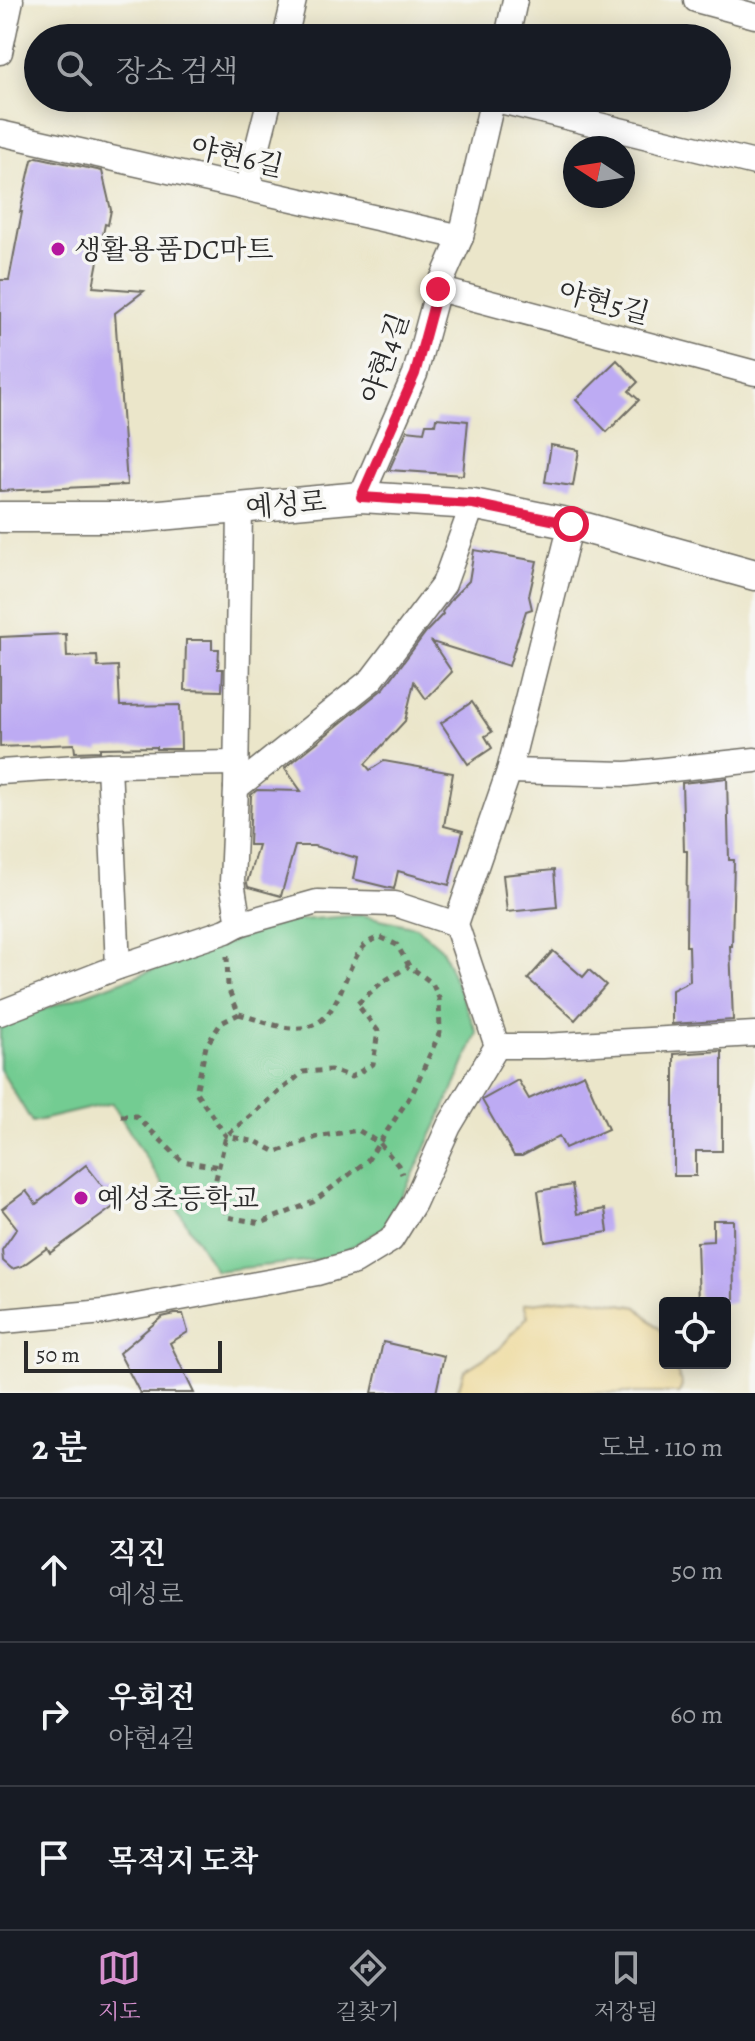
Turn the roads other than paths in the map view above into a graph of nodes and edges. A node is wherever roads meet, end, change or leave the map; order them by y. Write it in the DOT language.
graph roads {
  1 [pos="11,0"];
  2 [pos="294,0"];
  3 [pos="515,0"];
  4 [pos="696,0"];
  5 [pos="755,16"];
  6 [pos="288,24"];
  7 [pos="510,24"];
  8 [pos="0,52"];
  9 [pos="266,112"];
  10 [pos="489,112"];
  11 [pos="545,112"];
  12 [pos="0,133"];
  13 [pos="755,163"];
  14 [pos="247,189"];
  15 [pos="461,237"];
  16 [pos="438,289"];
  17 [pos="755,373"];
  18 [pos="361,497"];
  19 [pos="473,504"];
  20 [pos="240,508"];
  21 [pos="0,517"];
  22 [pos="571,524"];
  23 [pos="755,575"];
  24 [pos="755,760"];
  25 [pos="235,763"];
  26 [pos="109,765"];
  27 [pos="509,771"];
  28 [pos="0,772"];
  29 [pos="236,788"];
  30 [pos="456,924"];
  31 [pos="232,927"];
  32 [pos="118,967"];
  33 [pos="0,1013"];
  34 [pos="755,1034"];
  35 [pos="497,1046"];
  36 [pos="4,1321"];
  1 -- 8 [label="street"];
  2 -- 6 [label="street"];
  3 -- 7 [label="street"];
  4 -- 5 [label="street"];
  9 -- 14 [label="street"];
  10 -- 15 [label="street, 야현4길"];
  11 -- 13 [label="street"];
  12 -- 14 [label="street, 야현6길"];
  14 -- 15 [label="street, 야현6길"];
  15 -- 16 [label="street, 야현4길"];
  16 -- 17 [label="street, 야현5길"];
  16 -- 18 [label="street, 야현4길"];
  18 -- 19 [label="street, 예성로"];
  18 -- 20 [label="street, 예성로"];
  19 -- 22 [label="street, 예성로"];
  19 -- 29 [label="street"];
  20 -- 21 [label="street, 예성로"];
  20 -- 25 [label="street"];
  22 -- 23 [label="street, 예성로"];
  22 -- 27 [label="street"];
  24 -- 27 [label="street"];
  25 -- 26 [label="street"];
  25 -- 29 [label="street"];
  26 -- 28 [label="street"];
  26 -- 32 [label="street"];
  27 -- 30 [label="street"];
  29 -- 31 [label="street"];
  30 -- 31 [label="street"];
  30 -- 35 [label="street"];
  31 -- 32 [label="street"];
  32 -- 33 [label="street"];
  34 -- 35 [label="street"];
  35 -- 36 [label="street"];
}
